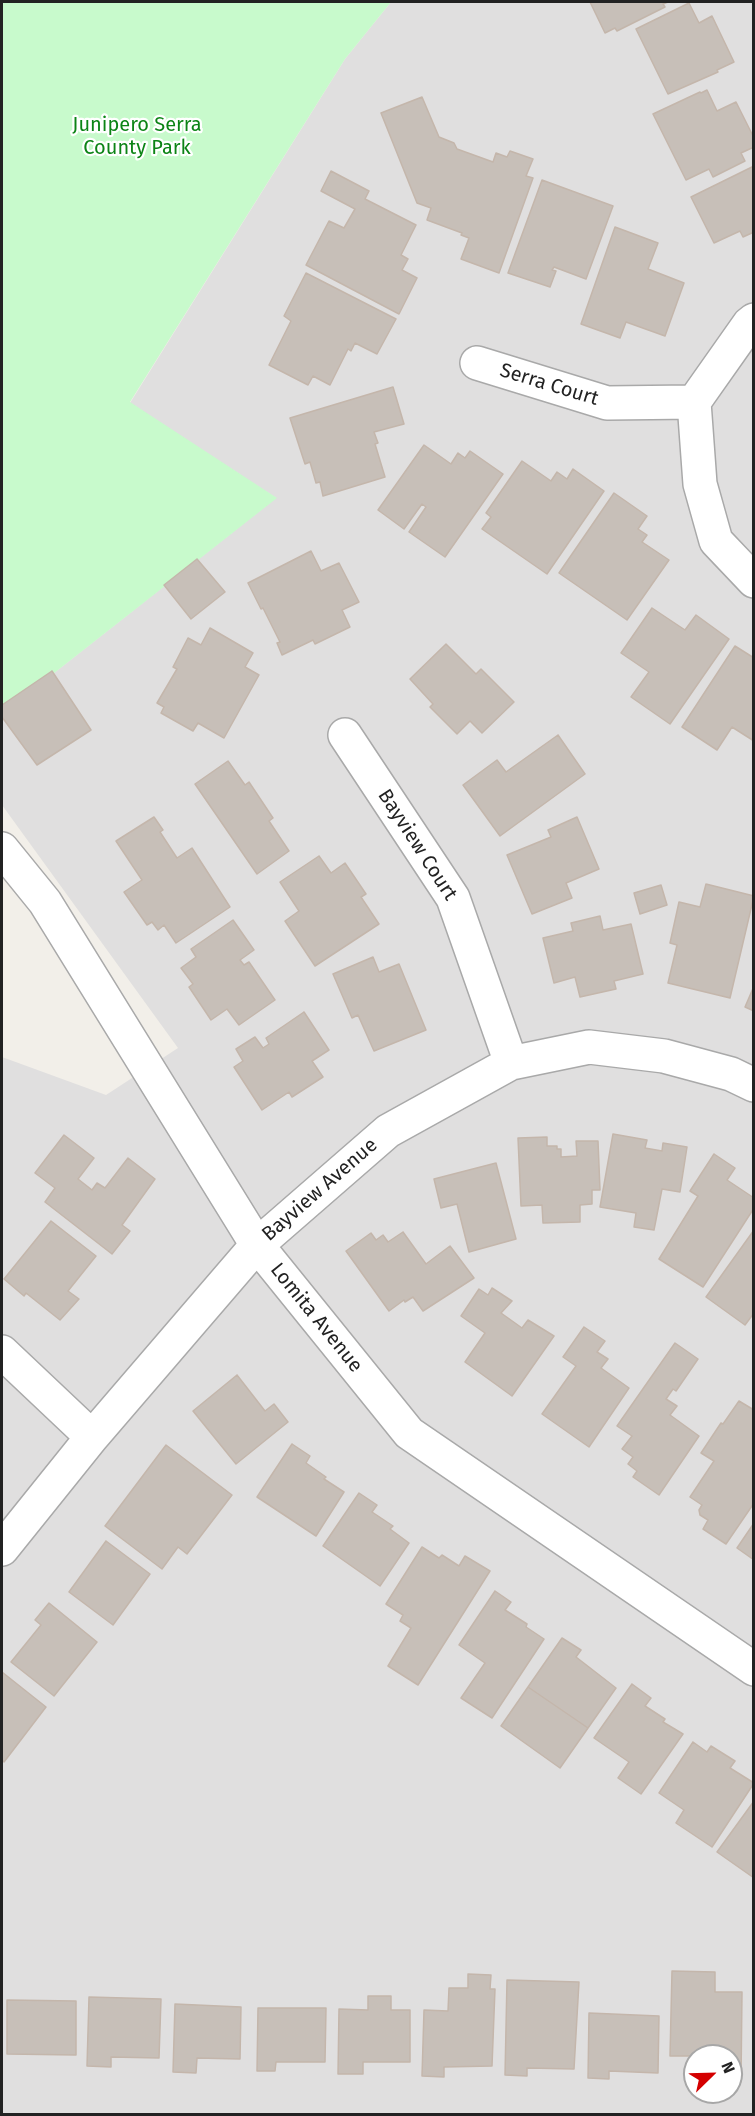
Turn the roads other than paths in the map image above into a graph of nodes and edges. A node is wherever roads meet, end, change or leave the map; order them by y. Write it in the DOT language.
graph roads {
  1 [pos="753,320"];
  2 [pos="477,363"];
  3 [pos="694,402"];
  4 [pos="753,580"];
  5 [pos="345,735"];
  6 [pos="2,849"];
  7 [pos="511,1063"];
  8 [pos="753,1085"];
  9 [pos="257,1245"];
  10 [pos="2,1352"];
  11 [pos="92,1437"];
  12 [pos="2,1549"];
  13 [pos="753,1669"];
  1 -- 3 [label="street"];
  2 -- 3 [label="street, Serra Court"];
  3 -- 4 [label="street"];
  5 -- 7 [label="street, Bayview Court"];
  6 -- 9 [label="street, Lomita Avenue"];
  7 -- 8 [label="street, Bayview Avenue"];
  7 -- 9 [label="street, Bayview Avenue"];
  9 -- 11 [label="street, Bayview Avenue"];
  9 -- 13 [label="street, Lomita Avenue"];
  10 -- 11 [label="street"];
  11 -- 12 [label="street, Bayview Avenue"];
}
